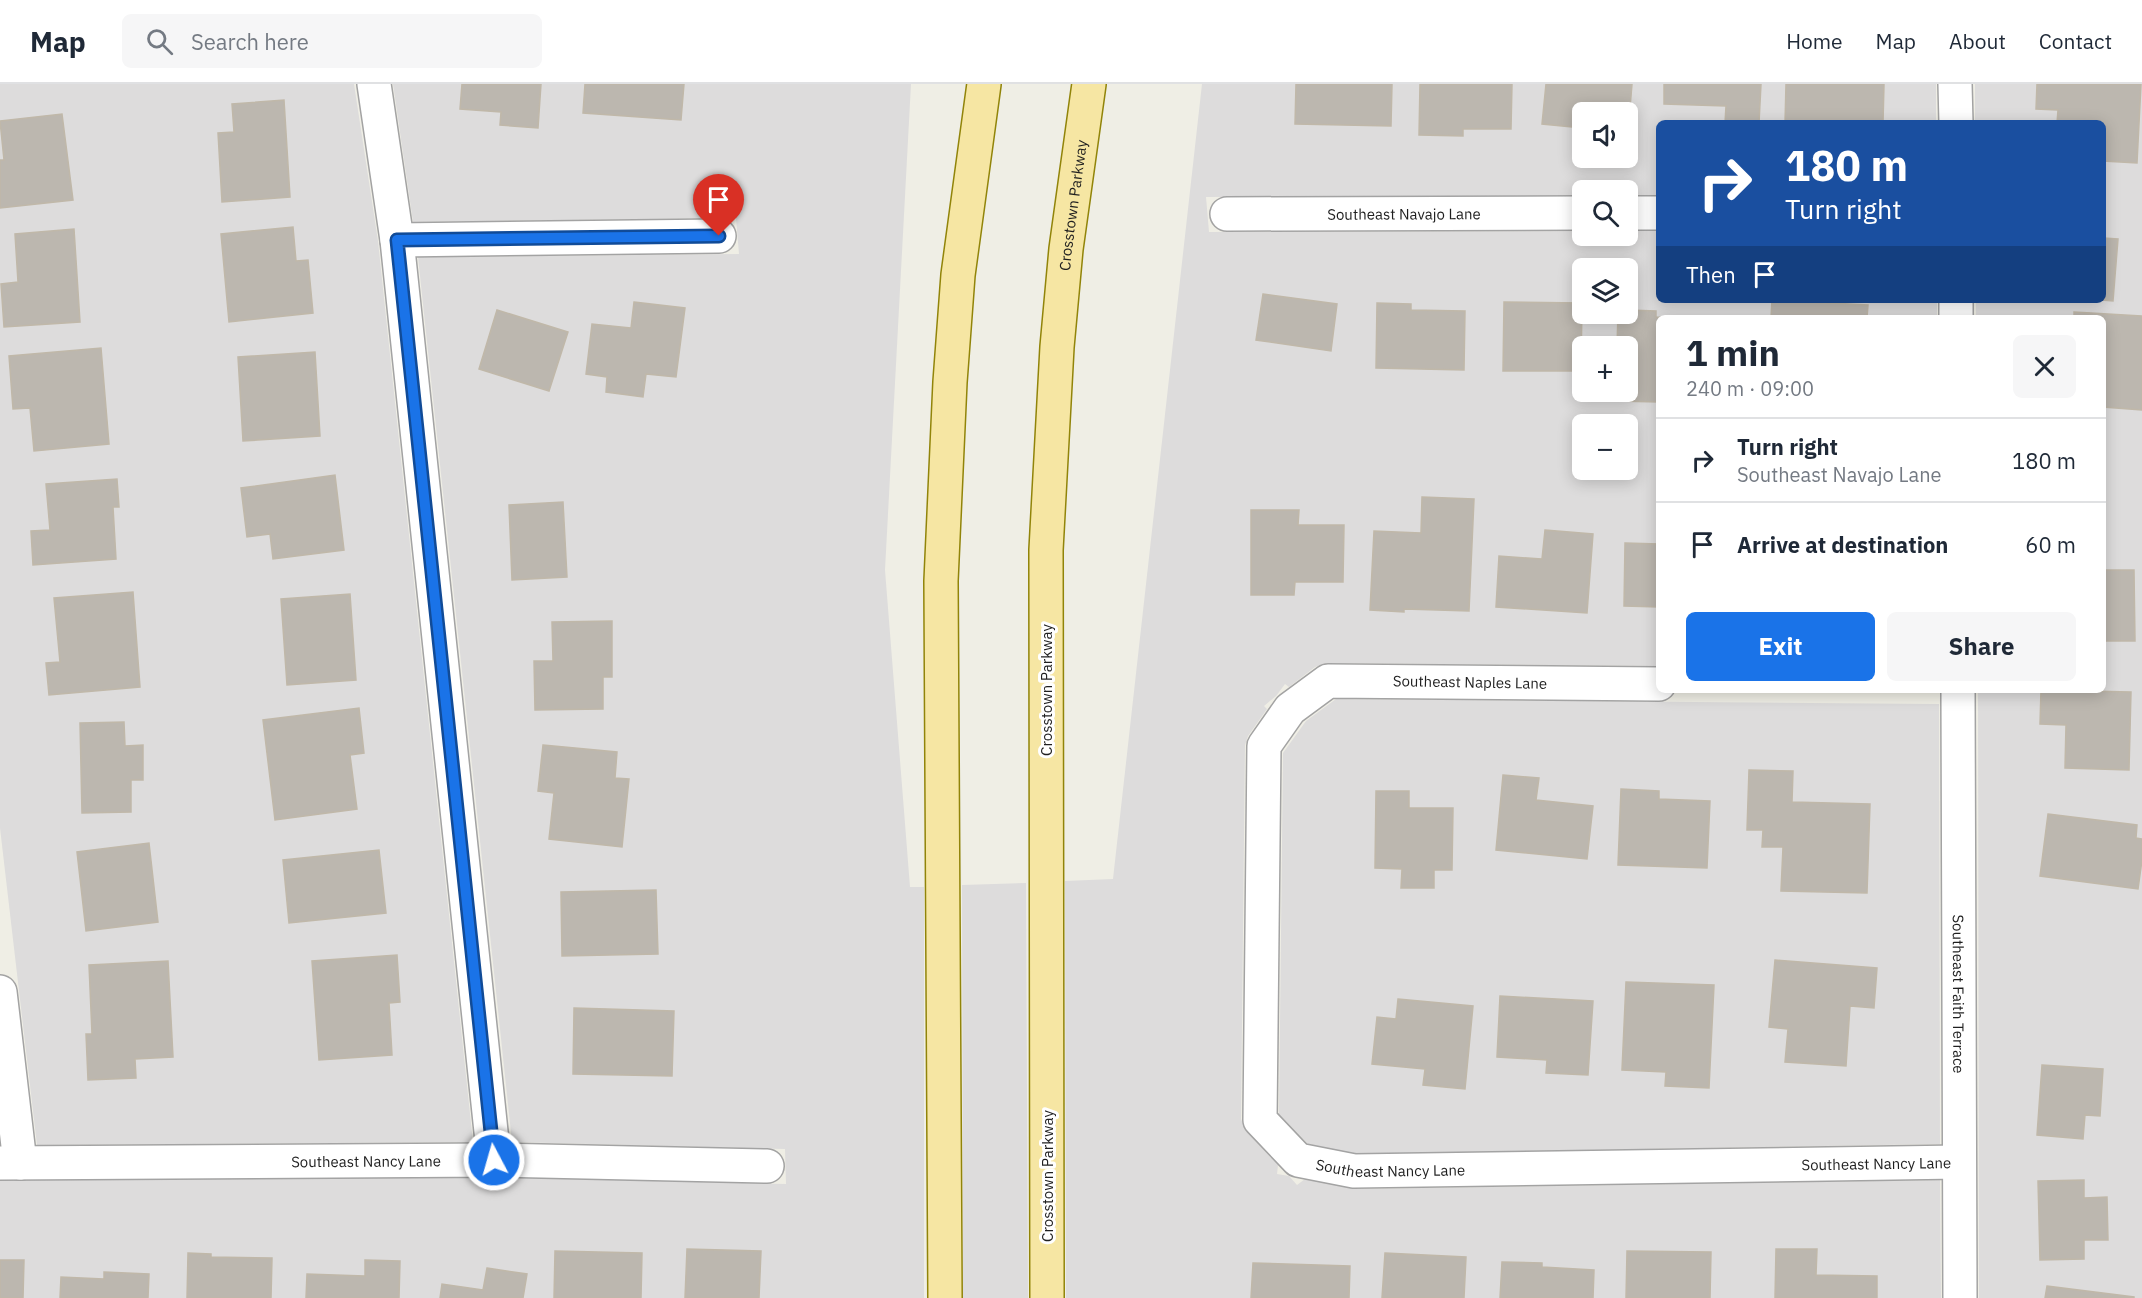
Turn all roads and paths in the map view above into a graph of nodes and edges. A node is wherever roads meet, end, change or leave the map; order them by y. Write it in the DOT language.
graph roads {
  1 [pos="374,84"];
  2 [pos="984,84"];
  3 [pos="1089,84"];
  4 [pos="1955,84"];
  5 [pos="1956,120"];
  6 [pos="1572,213"];
  7 [pos="1638,213"];
  8 [pos="1656,213"];
  9 [pos="1227,214"];
  10 [pos="719,236"];
  11 [pos="397,240"];
  12 [pos="1656,684"];
  13 [pos="1958,693"];
  14 [pos="1290,709"];
  15 [pos="0,992"];
  16 [pos="494,1160"];
  17 [pos="1959,1162"];
  18 [pos="10,1163"];
  19 [pos="767,1166"];
  20 [pos="945,1298"];
  21 [pos="1047,1298"];
  22 [pos="1960,1298"];
  1 -- 11 [label="street"];
  2 -- 20 [label="main road"];
  3 -- 21 [label="main road, Crosstown Parkway"];
  4 -- 5 [label="street"];
  6 -- 9 [label="street, Southeast Navajo Lane"];
  7 -- 8 [label="street"];
  10 -- 11 [label="street"];
  11 -- 16 [label="street"];
  12 -- 14 [label="street, Southeast Naples Lane"];
  13 -- 17 [label="street, Southeast Faith Terrace"];
  14 -- 17 [label="street, Southeast Nancy Lane"];
  15 -- 18 [label="street"];
  16 -- 18 [label="street, Southeast Nancy Lane"];
  16 -- 19 [label="street, Southeast Nancy Lane"];
  17 -- 22 [label="street, Southeast Faith Terrace"];
}
